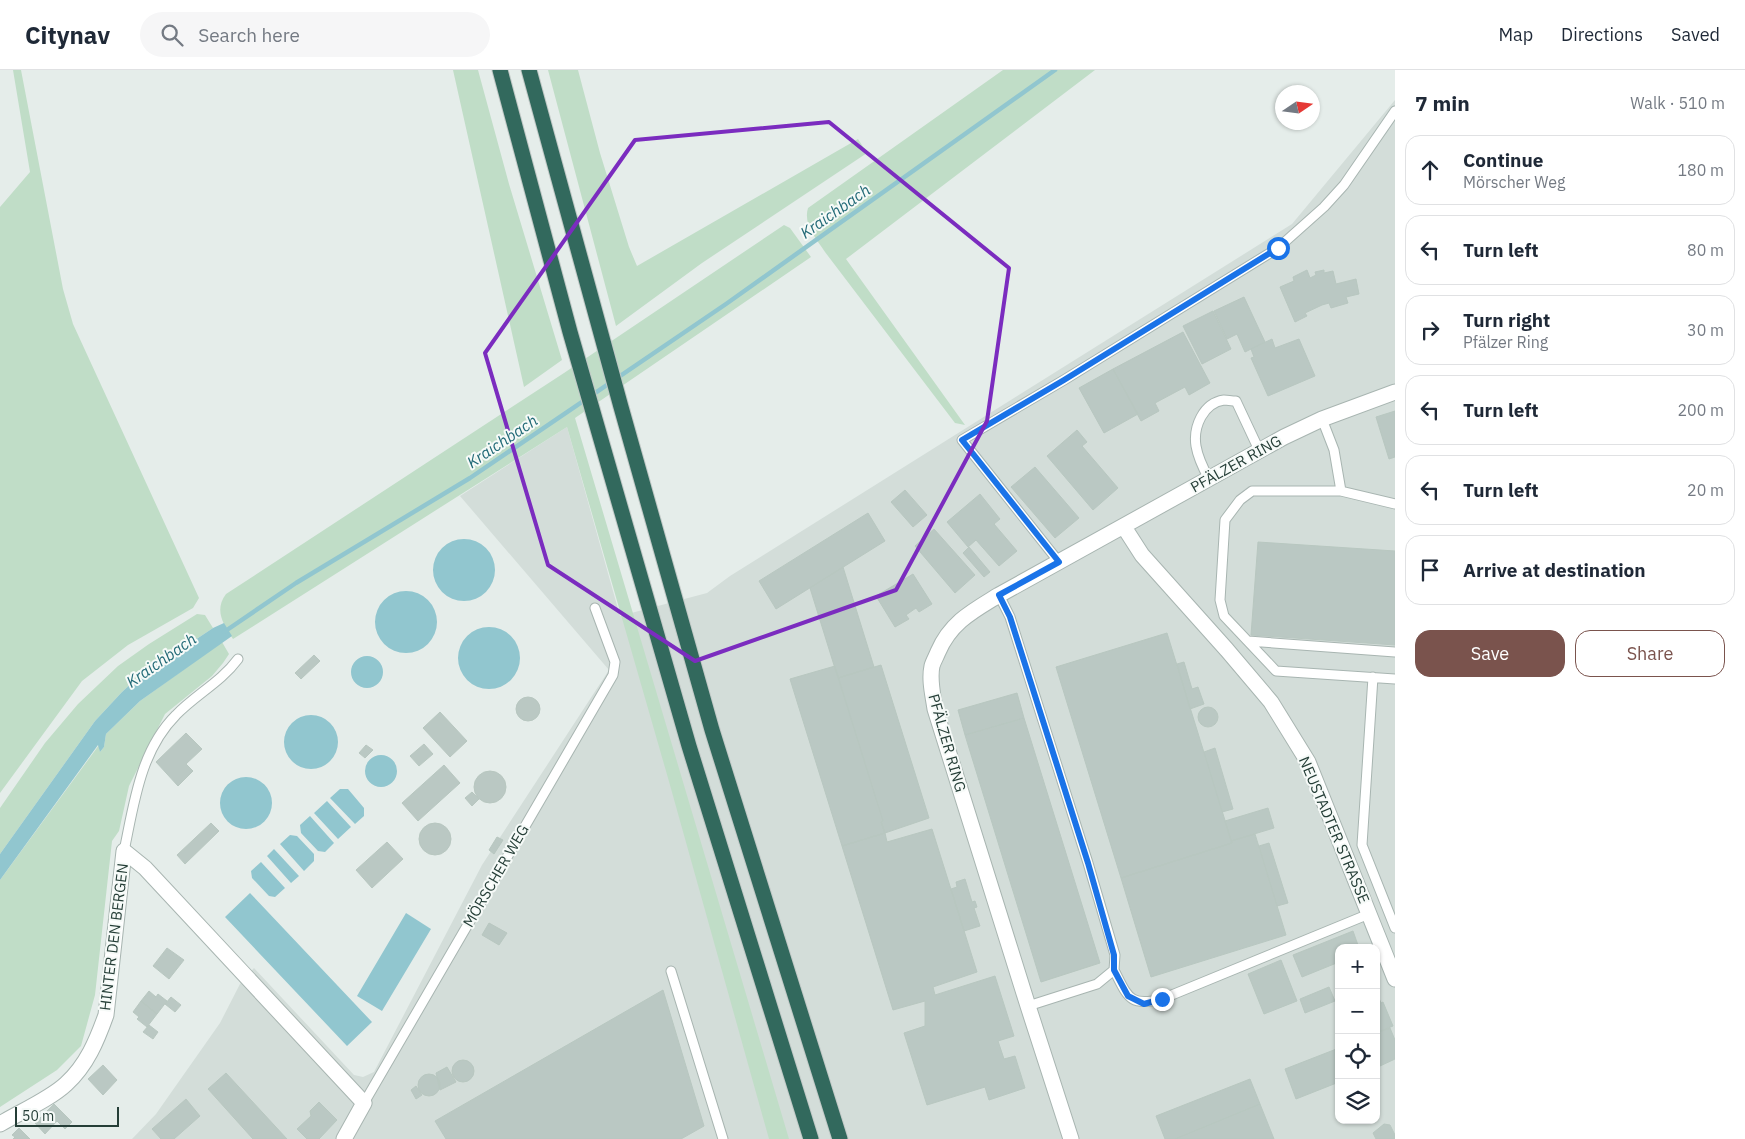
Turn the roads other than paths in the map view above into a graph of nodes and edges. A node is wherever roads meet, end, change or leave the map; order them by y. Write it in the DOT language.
graph roads {
  1 [pos="500,70"];
  2 [pos="529,70"];
  3 [pos="1395,111"];
  4 [pos="1395,392"];
  5 [pos="1322,419"];
  6 [pos="1259,450"];
  7 [pos="1209,479"];
  8 [pos="1341,491"];
  9 [pos="1395,504"];
  10 [pos="1124,526"];
  11 [pos="1059,562"];
  12 [pos="999,595"];
  13 [pos="595,608"];
  14 [pos="1248,641"];
  15 [pos="1395,652"];
  16 [pos="238,659"];
  17 [pos="1373,678"];
  18 [pos="1395,679"];
  19 [pos="124,851"];
  20 [pos="1370,914"];
  21 [pos="1395,928"];
  22 [pos="1114,970"];
  23 [pos="671,972"];
  24 [pos="1395,979"];
  25 [pos="1028,1006"];
  26 [pos="364,1103"];
  27 [pos="0,1124"];
  28 [pos="344,1139"];
  29 [pos="723,1139"];
  30 [pos="811,1139"];
  31 [pos="840,1139"];
  32 [pos="1071,1139"];
  1 -- 30 [label="highway"];
  2 -- 31 [label="highway"];
  3 -- 11 [label="lane"];
  4 -- 5 [label="street, PFÄLZER RING"];
  5 -- 6 [label="street, PFÄLZER RING"];
  5 -- 8 [label="lane"];
  6 -- 7 [label="street, PFÄLZER RING"];
  6 -- 7 [label="lane"];
  7 -- 10 [label="street, PFÄLZER RING"];
  8 -- 9 [label="lane"];
  8 -- 14 [label="lane"];
  10 -- 11 [label="street, PFÄLZER RING"];
  10 -- 20 [label="street, NEUSTADTER STRASSE"];
  11 -- 12 [label="street, PFÄLZER RING"];
  12 -- 22 [label="lane"];
  12 -- 25 [label="street, PFÄLZER RING"];
  13 -- 26 [label="lane, MÖRSCHER WEG"];
  14 -- 15 [label="lane"];
  14 -- 17 [label="lane"];
  16 -- 19 [label="lane"];
  17 -- 18 [label="lane"];
  17 -- 21 [label="lane"];
  19 -- 26 [label="street"];
  19 -- 27 [label="street, HINTER DEN BERGEN"];
  20 -- 22 [label="lane"];
  20 -- 24 [label="street, NEUSTADTER STRASSE"];
  22 -- 25 [label="lane"];
  23 -- 29 [label="lane"];
  25 -- 32 [label="street, PFÄLZER RING"];
  26 -- 28 [label="street, MÖRSCHER WEG"];
}
